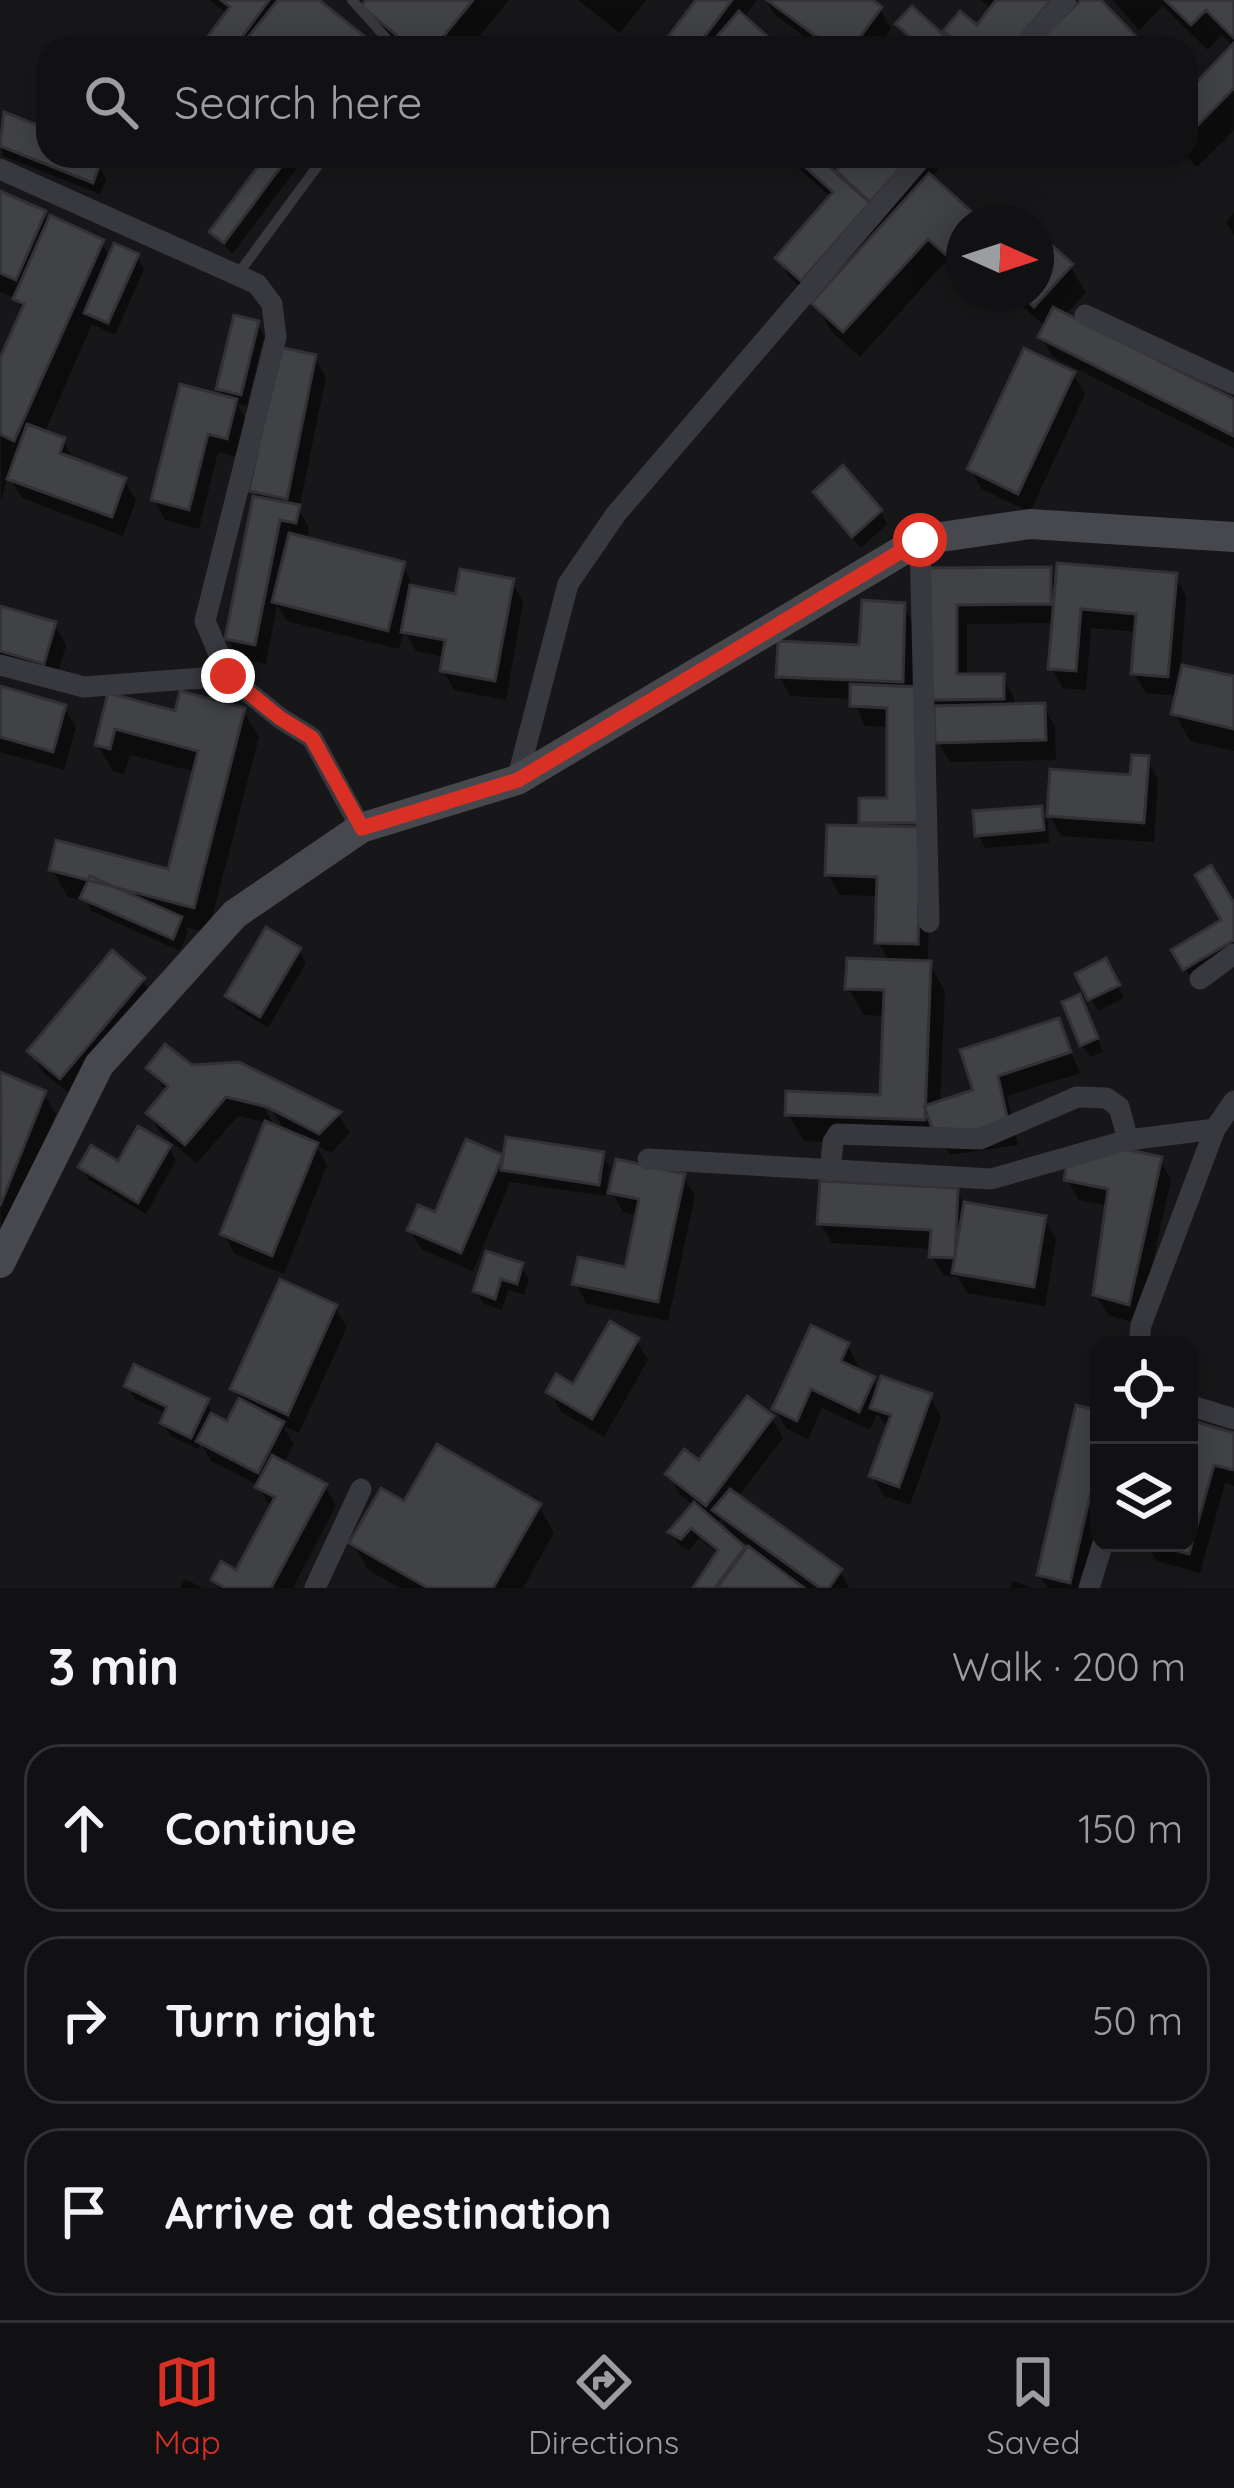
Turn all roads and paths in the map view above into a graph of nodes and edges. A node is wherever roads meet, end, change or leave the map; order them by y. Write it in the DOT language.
graph roads {
  1 [pos="352,0"];
  2 [pos="1066,0"];
  3 [pos="384,36"];
  4 [pos="1032,36"];
  5 [pos="316,168"];
  6 [pos="913,168"];
  7 [pos="0,169"];
  8 [pos="237,275"];
  9 [pos="1085,315"];
  10 [pos="1234,384"];
  11 [pos="1234,537"];
  12 [pos="920,540"];
  13 [pos="0,665"];
  14 [pos="228,676"];
  15 [pos="518,780"];
  16 [pos="362,828"];
  17 [pos="929,922"];
  18 [pos="1234,954"];
  19 [pos="1200,980"];
  20 [pos="1234,1101"];
  21 [pos="1215,1129"];
  22 [pos="1127,1140"];
  23 [pos="648,1159"];
  24 [pos="830,1171"];
  25 [pos="2,1253"];
  26 [pos="1140,1336"];
  27 [pos="1198,1408"];
  28 [pos="1234,1419"];
  29 [pos="361,1489"];
  30 [pos="1100,1552"];
  31 [pos="314,1588"];
  32 [pos="1089,1588"];
  1 -- 3 [label="lane"];
  2 -- 4 [label="street"];
  5 -- 8 [label="lane"];
  6 -- 15 [label="street"];
  7 -- 8 [label="street"];
  8 -- 14 [label="street"];
  9 -- 10 [label="street"];
  11 -- 12 [label="street"];
  12 -- 15 [label="street"];
  12 -- 17 [label="street"];
  13 -- 14 [label="street"];
  14 -- 16 [label="street"];
  15 -- 16 [label="street"];
  16 -- 25 [label="street"];
  18 -- 19 [label="street"];
  20 -- 21 [label="street"];
  21 -- 22 [label="street"];
  21 -- 26 [label="street"];
  22 -- 24 [label="street"];
  22 -- 24 [label="street"];
  23 -- 24 [label="street"];
  27 -- 28 [label="street"];
  29 -- 31 [label="street"];
  30 -- 32 [label="street"];
}
